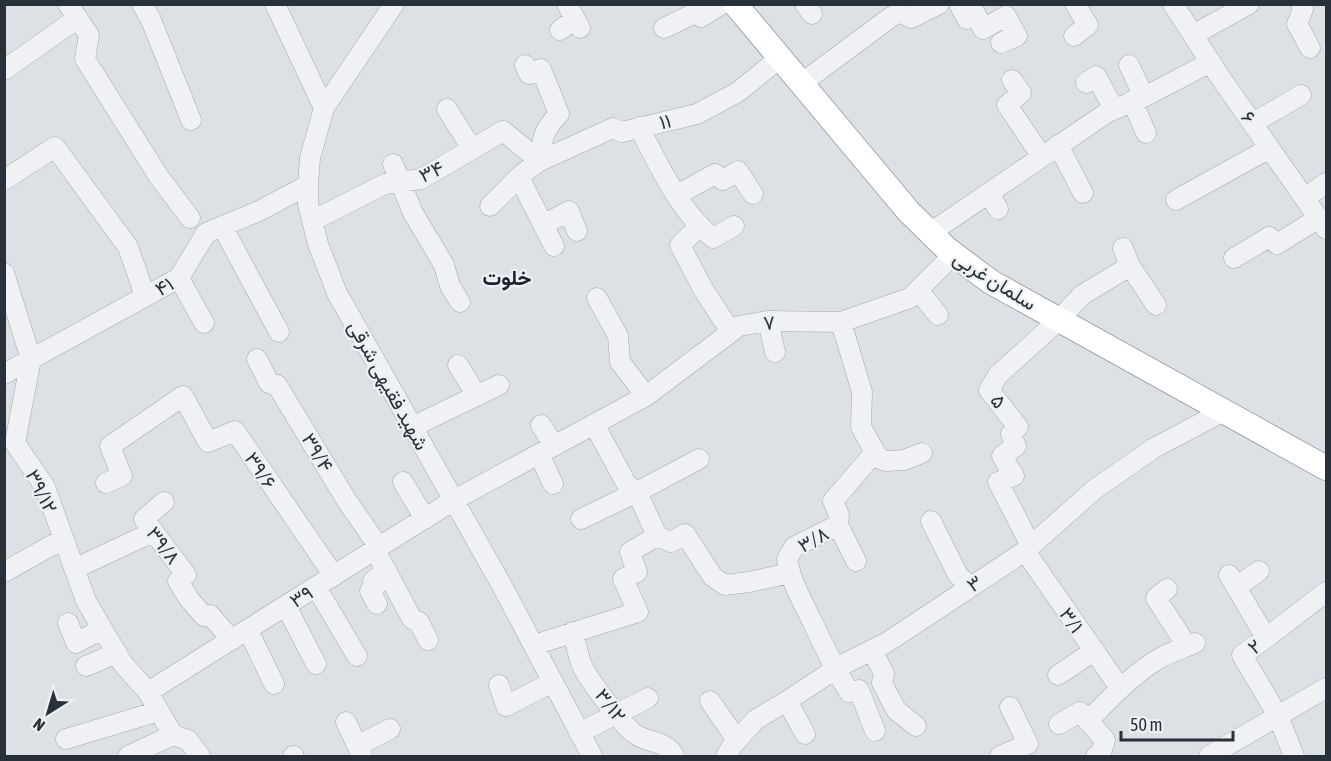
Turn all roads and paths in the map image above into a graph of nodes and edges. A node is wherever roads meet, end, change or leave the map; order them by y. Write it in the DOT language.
graph roads {
  1 [pos="142,4"];
  2 [pos="275,4"];
  3 [pos="394,4"];
  4 [pos="722,4"];
  5 [pos="735,4"];
  6 [pos="939,4"];
  7 [pos="959,4"];
  8 [pos="1076,4"];
  9 [pos="1173,4"];
  10 [pos="1249,4"];
  11 [pos="1306,6"];
  12 [pos="73,11"];
  13 [pos="664,28"];
  14 [pos="1193,35"];
  15 [pos="1074,36"];
  16 [pos="1001,42"];
  17 [pos="1310,48"];
  18 [pos="781,57"];
  19 [pos="1211,62"];
  20 [pos="525,65"];
  21 [pos="1129,65"];
  22 [pos="4,70"];
  23 [pos="1012,80"];
  24 [pos="802,83"];
  25 [pos="1086,83"];
  26 [pos="1301,95"];
  27 [pos="1130,102"];
  28 [pos="324,108"];
  29 [pos="447,109"];
  30 [pos="191,120"];
  31 [pos="1253,123"];
  32 [pos="639,127"];
  33 [pos="1146,133"];
  34 [pos="1058,145"];
  35 [pos="1270,148"];
  36 [pos="472,149"];
  37 [pos="1042,157"];
  38 [pos="540,161"];
  39 [pos="393,164"];
  40 [pos="519,177"];
  41 [pos="4,180"];
  42 [pos="401,182"];
  43 [pos="1326,183"];
  44 [pos="308,184"];
  45 [pos="1083,193"];
  46 [pos="753,194"];
  47 [pos="677,195"];
  48 [pos="1305,198"];
  49 [pos="1176,200"];
  50 [pos="490,206"];
  51 [pos="190,218"];
  52 [pos="312,221"];
  53 [pos="1324,224"];
  54 [pos="543,225"];
  55 [pos="222,226"];
  56 [pos="734,226"];
  57 [pos="699,227"];
  58 [pos="577,231"];
  59 [pos="930,232"];
  60 [pos="554,246"];
  61 [pos="953,255"];
  62 [pos="1234,258"];
  63 [pos="4,273"];
  64 [pos="179,278"];
  65 [pos="918,290"];
  66 [pos="145,296"];
  67 [pos="597,298"];
  68 [pos="460,302"];
  69 [pos="1156,305"];
  70 [pos="938,315"];
  71 [pos="1059,320"];
  72 [pos="768,321"];
  73 [pos="841,322"];
  74 [pos="204,323"];
  75 [pos="279,332"];
  76 [pos="731,332"];
  77 [pos="769,351"];
  78 [pos="31,359"];
  79 [pos="257,359"];
  80 [pos="458,365"];
  81 [pos="4,374"];
  82 [pos="499,385"];
  83 [pos="477,396"];
  84 [pos="646,396"];
  85 [pos="22,404"];
  86 [pos="1224,411"];
  87 [pos="4,417"];
  88 [pos="594,424"];
  89 [pos="541,425"];
  90 [pos="412,427"];
  91 [pos="546,450"];
  92 [pos="11,452"];
  93 [pos="875,452"];
  94 [pos="922,453"];
  95 [pos="699,459"];
  96 [pos="1326,468"];
  97 [pos="403,482"];
  98 [pos="998,482"];
  99 [pos="106,483"];
  100 [pos="553,484"];
  101 [pos="637,492"];
  102 [pos="454,500"];
  103 [pos="164,502"];
  104 [pos="425,519"];
  105 [pos="581,519"];
  106 [pos="931,521"];
  107 [pos="838,525"];
  108 [pos="153,532"];
  109 [pos="657,536"];
  110 [pos="63,538"];
  111 [pos="1028,548"];
  112 [pos="377,549"];
  113 [pos="856,561"];
  114 [pos="74,569"];
  115 [pos="387,571"];
  116 [pos="1259,571"];
  117 [pos="4,572"];
  118 [pos="790,573"];
  119 [pos="334,576"];
  120 [pos="969,586"];
  121 [pos="316,587"];
  122 [pos="1167,589"];
  123 [pos="1326,592"];
  124 [pos="376,604"];
  125 [pos="286,606"];
  126 [pos="68,622"];
  127 [pos="102,629"];
  128 [pos="573,632"];
  129 [pos="240,635"];
  130 [pos="1266,638"];
  131 [pos="428,640"];
  132 [pos="534,645"];
  133 [pos="872,650"];
  134 [pos="1094,651"];
  135 [pos="117,653"];
  136 [pos="357,656"];
  137 [pos="316,664"];
  138 [pos="86,666"];
  139 [pos="835,669"];
  140 [pos="1058,675"];
  141 [pos="553,682"];
  142 [pos="274,684"];
  143 [pos="499,684"];
  144 [pos="1120,688"];
  145 [pos="1326,688"];
  146 [pos="148,692"];
  147 [pos="648,698"];
  148 [pos="710,701"];
  149 [pos="787,701"];
  150 [pos="1010,707"];
  151 [pos="159,711"];
  152 [pos="616,714"];
  153 [pos="1278,716"];
  154 [pos="1089,720"];
  155 [pos="346,722"];
  156 [pos="1059,724"];
  157 [pos="916,726"];
  158 [pos="390,729"];
  159 [pos="875,731"];
  160 [pos="579,734"];
  161 [pos="804,734"];
  162 [pos="173,735"];
  163 [pos="66,739"];
  164 [pos="731,748"];
  165 [pos="359,751"];
  166 [pos="128,756"];
  167 [pos="200,756"];
  168 [pos="592,756"];
  169 [pos="674,756"];
  170 [pos="1000,756"];
  171 [pos="1096,756"];
  172 [pos="1209,756"];
  173 [pos="1294,756"];
  1 -- 30 [label="street"];
  2 -- 28 [label="street"];
  3 -- 28 [label="street, شهید فقیهی شرقی"];
  4 -- 13 [label="street"];
  5 -- 18 [label="main road, سلمان غربی"];
  6 -- 24 [label="street"];
  7 -- 16 [label="street"];
  8 -- 15 [label="street"];
  9 -- 14 [label="street, ۶"];
  10 -- 14 [label="street"];
  11 -- 17 [label="street"];
  12 -- 22 [label="street"];
  12 -- 51 [label="street"];
  14 -- 19 [label="street, ۶"];
  18 -- 24 [label="main road, سلمان غربی"];
  18 -- 32 [label="street, ۱۱"];
  19 -- 27 [label="street"];
  19 -- 31 [label="street, ۶"];
  20 -- 38 [label="street"];
  21 -- 27 [label="street"];
  23 -- 37 [label="street"];
  24 -- 59 [label="main road, سلمان غربی"];
  25 -- 27 [label="street"];
  26 -- 31 [label="street"];
  27 -- 33 [label="street"];
  27 -- 34 [label="street"];
  28 -- 44 [label="street, شهید فقیهی شرقی"];
  29 -- 36 [label="street"];
  31 -- 35 [label="street, ۶"];
  32 -- 38 [label="street, ۱۱"];
  32 -- 47 [label="street"];
  34 -- 37 [label="street"];
  34 -- 45 [label="street"];
  35 -- 48 [label="street, ۶"];
  35 -- 49 [label="street"];
  36 -- 38 [label="street, ۳۴"];
  36 -- 42 [label="street, ۳۴"];
  37 -- 59 [label="street"];
  38 -- 40 [label="street, ۱۱"];
  39 -- 42 [label="street"];
  40 -- 50 [label="street, ۱۱"];
  40 -- 54 [label="street"];
  41 -- 66 [label="street"];
  42 -- 52 [label="street, ۳۴"];
  42 -- 68 [label="street"];
  43 -- 48 [label="street"];
  44 -- 52 [label="street, شهید فقیهی شرقی"];
  44 -- 55 [label="street, ۴۱"];
  46 -- 47 [label="street"];
  47 -- 57 [label="street"];
  48 -- 53 [label="street, ۶"];
  52 -- 90 [label="street, شهید فقیهی شرقی"];
  53 -- 62 [label="street"];
  54 -- 58 [label="street"];
  54 -- 60 [label="street"];
  55 -- 64 [label="street, ۴۱"];
  55 -- 75 [label="street"];
  56 -- 57 [label="street"];
  57 -- 76 [label="street"];
  59 -- 61 [label="main road, سلمان غربی"];
  61 -- 65 [label="street, ۷"];
  61 -- 71 [label="main road, سلمان غربی"];
  63 -- 78 [label="street, ۳۹/۱۲"];
  64 -- 66 [label="street, ۴۱"];
  64 -- 74 [label="street"];
  65 -- 70 [label="street"];
  65 -- 73 [label="street, ۷"];
  66 -- 78 [label="street, ۴۱"];
  67 -- 84 [label="street"];
  69 -- 71 [label="street"];
  71 -- 86 [label="main road, سلمان غربی"];
  71 -- 98 [label="street, ۵"];
  72 -- 73 [label="street, ۷"];
  72 -- 76 [label="street, ۷"];
  72 -- 77 [label="street"];
  73 -- 93 [label="street"];
  76 -- 84 [label="street, ۷"];
  78 -- 81 [label="street, ۴۱"];
  78 -- 85 [label="street, ۳۹/۱۲"];
  79 -- 112 [label="street, ۳۹/۴"];
  80 -- 83 [label="street"];
  82 -- 83 [label="street"];
  83 -- 90 [label="street"];
  84 -- 88 [label="street, ۷"];
  85 -- 87 [label="street"];
  85 -- 92 [label="street, ۳۹/۱۲"];
  86 -- 96 [label="main road, سلمان غربی"];
  86 -- 111 [label="street, ۳"];
  88 -- 91 [label="street, ۷"];
  88 -- 101 [label="street"];
  89 -- 91 [label="street"];
  90 -- 102 [label="street, شهید فقیهی شرقی"];
  91 -- 100 [label="street"];
  91 -- 102 [label="street, ۳۹"];
  92 -- 110 [label="street, ۳۹/۱۲"];
  93 -- 94 [label="street"];
  93 -- 107 [label="street, ۳/۸"];
  95 -- 101 [label="street"];
  97 -- 104 [label="street"];
  98 -- 111 [label="street, ۳/۱"];
  99 -- 119 [label="street, ۳۹/۶"];
  101 -- 105 [label="street"];
  101 -- 109 [label="street"];
  102 -- 104 [label="street, ۳۹"];
  102 -- 132 [label="street, شهید فقیهی شرقی"];
  103 -- 108 [label="street, ۳۹/۸"];
  104 -- 112 [label="street, ۳۹"];
  106 -- 120 [label="street"];
  107 -- 113 [label="street"];
  107 -- 118 [label="street, ۳/۸"];
  108 -- 114 [label="street"];
  108 -- 129 [label="street, ۳۹/۸"];
  109 -- 118 [label="street"];
  109 -- 128 [label="street"];
  110 -- 114 [label="street, ۳۹/۱۲"];
  110 -- 117 [label="street"];
  111 -- 120 [label="street, ۳"];
  111 -- 134 [label="street, ۳/۱"];
  112 -- 115 [label="street, ۳۹/۴"];
  112 -- 119 [label="street, ۳۹"];
  114 -- 127 [label="street, ۳۹/۱۲"];
  115 -- 124 [label="street"];
  115 -- 131 [label="street, ۳۹/۴"];
  116 -- 130 [label="street, ۲"];
  118 -- 139 [label="street, ۳/۸"];
  119 -- 121 [label="street, ۳۹"];
  120 -- 133 [label="street, ۳"];
  121 -- 125 [label="street, ۳۹"];
  121 -- 136 [label="street"];
  122 -- 144 [label="street"];
  123 -- 130 [label="street"];
  125 -- 129 [label="street, ۳۹"];
  125 -- 137 [label="street"];
  126 -- 127 [label="street"];
  127 -- 135 [label="street, ۳۹/۱۲"];
  128 -- 132 [label="street"];
  128 -- 152 [label="street, ۳/۱۲"];
  129 -- 142 [label="street"];
  129 -- 146 [label="street, ۳۹"];
  130 -- 153 [label="street, ۲"];
  132 -- 141 [label="street, شهید فقیهی شرقی"];
  133 -- 139 [label="street, ۳"];
  133 -- 157 [label="street"];
  134 -- 140 [label="street"];
  134 -- 144 [label="street, ۳/۱"];
  135 -- 138 [label="street"];
  135 -- 146 [label="street, ۳۹/۱۲"];
  139 -- 149 [label="street, ۳"];
  139 -- 159 [label="street"];
  141 -- 143 [label="street"];
  141 -- 160 [label="street, شهید فقیهی شرقی"];
  144 -- 154 [label="street"];
  145 -- 153 [label="street"];
  146 -- 151 [label="street, ۳۹/۱۲"];
  147 -- 152 [label="street"];
  148 -- 164 [label="street"];
  149 -- 161 [label="street"];
  149 -- 164 [label="street, ۳"];
  150 -- 170 [label="street"];
  151 -- 162 [label="street, ۳۹/۱۲"];
  151 -- 163 [label="street"];
  152 -- 160 [label="street"];
  152 -- 169 [label="street, ۳/۱۲"];
  153 -- 172 [label="street"];
  153 -- 173 [label="street"];
  154 -- 156 [label="street"];
  154 -- 171 [label="street"];
  155 -- 165 [label="street"];
  158 -- 165 [label="street"];
  160 -- 168 [label="street, شهید فقیهی شرقی"];
  162 -- 166 [label="street"];
  162 -- 167 [label="street"];
}
